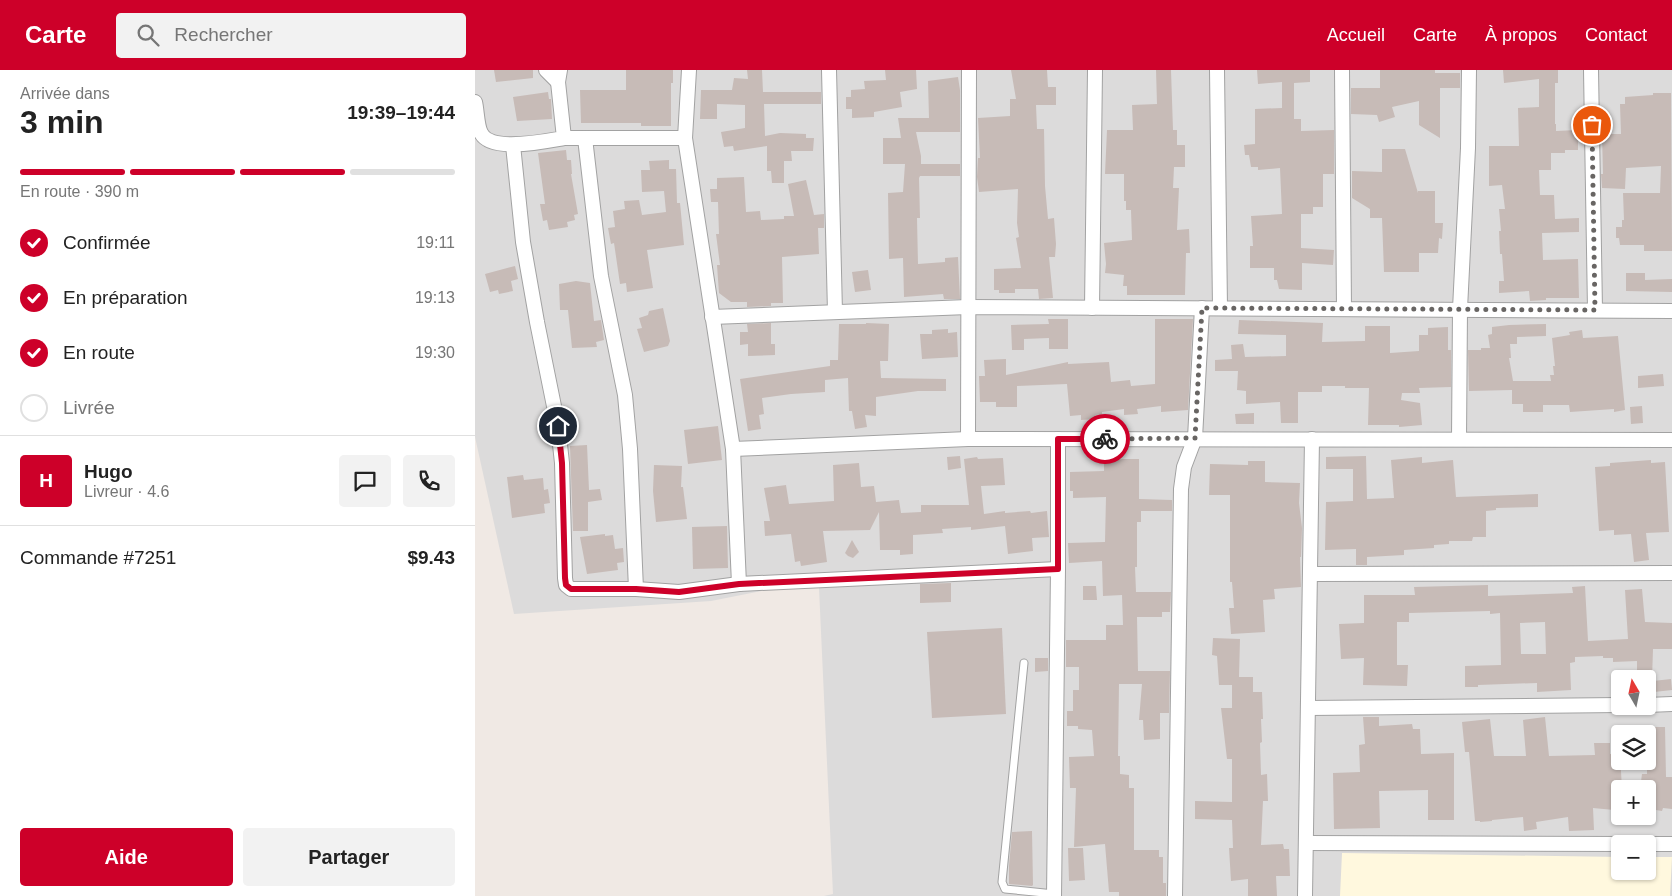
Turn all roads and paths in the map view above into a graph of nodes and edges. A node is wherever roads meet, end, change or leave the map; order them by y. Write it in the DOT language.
graph roads {
  1 [pos="546,70"];
  2 [pos="689,70"];
  3 [pos="829,70"];
  4 [pos="969,70"];
  5 [pos="1095,70"];
  6 [pos="1217,70"];
  7 [pos="1342,70"];
  8 [pos="1469,70"];
  9 [pos="1591,70"];
  10 [pos="559,76"];
  11 [pos="475,102"];
  12 [pos="564,138"];
  13 [pos="585,138"];
  14 [pos="685,138"];
  15 [pos="513,145"];
  16 [pos="968,307"];
  17 [pos="1092,308"];
  18 [pos="1202,308"];
  19 [pos="1220,308"];
  20 [pos="1344,309"];
  21 [pos="1460,310"];
  22 [pos="1595,310"];
  23 [pos="1672,310"];
  24 [pos="835,312"];
  25 [pos="712,317"];
  26 [pos="1195,438"];
  27 [pos="967,439"];
  28 [pos="1058,439"];
  29 [pos="1312,439"];
  30 [pos="1459,439"];
  31 [pos="1672,440"];
  32 [pos="733,449"];
  33 [pos="1058,569"];
  34 [pos="1672,573"];
  35 [pos="1311,574"];
  36 [pos="739,584"];
  37 [pos="636,589"];
  38 [pos="1024,663"];
  39 [pos="1656,704"];
  40 [pos="1672,704"];
  41 [pos="1611,705"];
  42 [pos="1308,708"];
  43 [pos="1306,843"];
  44 [pos="1611,844"];
  45 [pos="1656,844"];
  46 [pos="1672,844"];
  47 [pos="1054,895"];
  48 [pos="1175,896"];
  49 [pos="1305,896"];
  1 -- 10 [label="street"];
  2 -- 14 [label="street"];
  3 -- 24 [label="street"];
  4 -- 16 [label="street"];
  5 -- 17 [label="street"];
  6 -- 19 [label="street"];
  7 -- 20 [label="street"];
  8 -- 21 [label="street"];
  9 -- 22 [label="street"];
  10 -- 12 [label="street"];
  11 -- 15 [label="street"];
  12 -- 13 [label="street"];
  12 -- 15 [label="street"];
  13 -- 14 [label="street"];
  13 -- 37 [label="street"];
  14 -- 25 [label="street"];
  15 -- 37 [label="street"];
  16 -- 17 [label="street"];
  16 -- 24 [label="street"];
  16 -- 27 [label="street"];
  17 -- 18 [label="street"];
  18 -- 19 [label="street"];
  18 -- 26 [label="street"];
  19 -- 20 [label="street"];
  20 -- 21 [label="street"];
  21 -- 22 [label="street"];
  21 -- 30 [label="street"];
  22 -- 23 [label="street"];
  24 -- 25 [label="street"];
  25 -- 32 [label="street"];
  26 -- 28 [label="street"];
  26 -- 29 [label="street"];
  26 -- 48 [label="street"];
  27 -- 28 [label="street"];
  27 -- 32 [label="street"];
  28 -- 33 [label="street"];
  29 -- 30 [label="street"];
  29 -- 35 [label="street"];
  30 -- 31 [label="street"];
  32 -- 36 [label="street"];
  33 -- 36 [label="street"];
  33 -- 47 [label="street"];
  34 -- 35 [label="street"];
  35 -- 42 [label="street"];
  36 -- 37 [label="street"];
  38 -- 47 [label="lane"];
  39 -- 40 [label="street"];
  41 -- 42 [label="street"];
  42 -- 43 [label="street"];
  43 -- 44 [label="street"];
  43 -- 49 [label="street"];
  45 -- 46 [label="street"];
}
